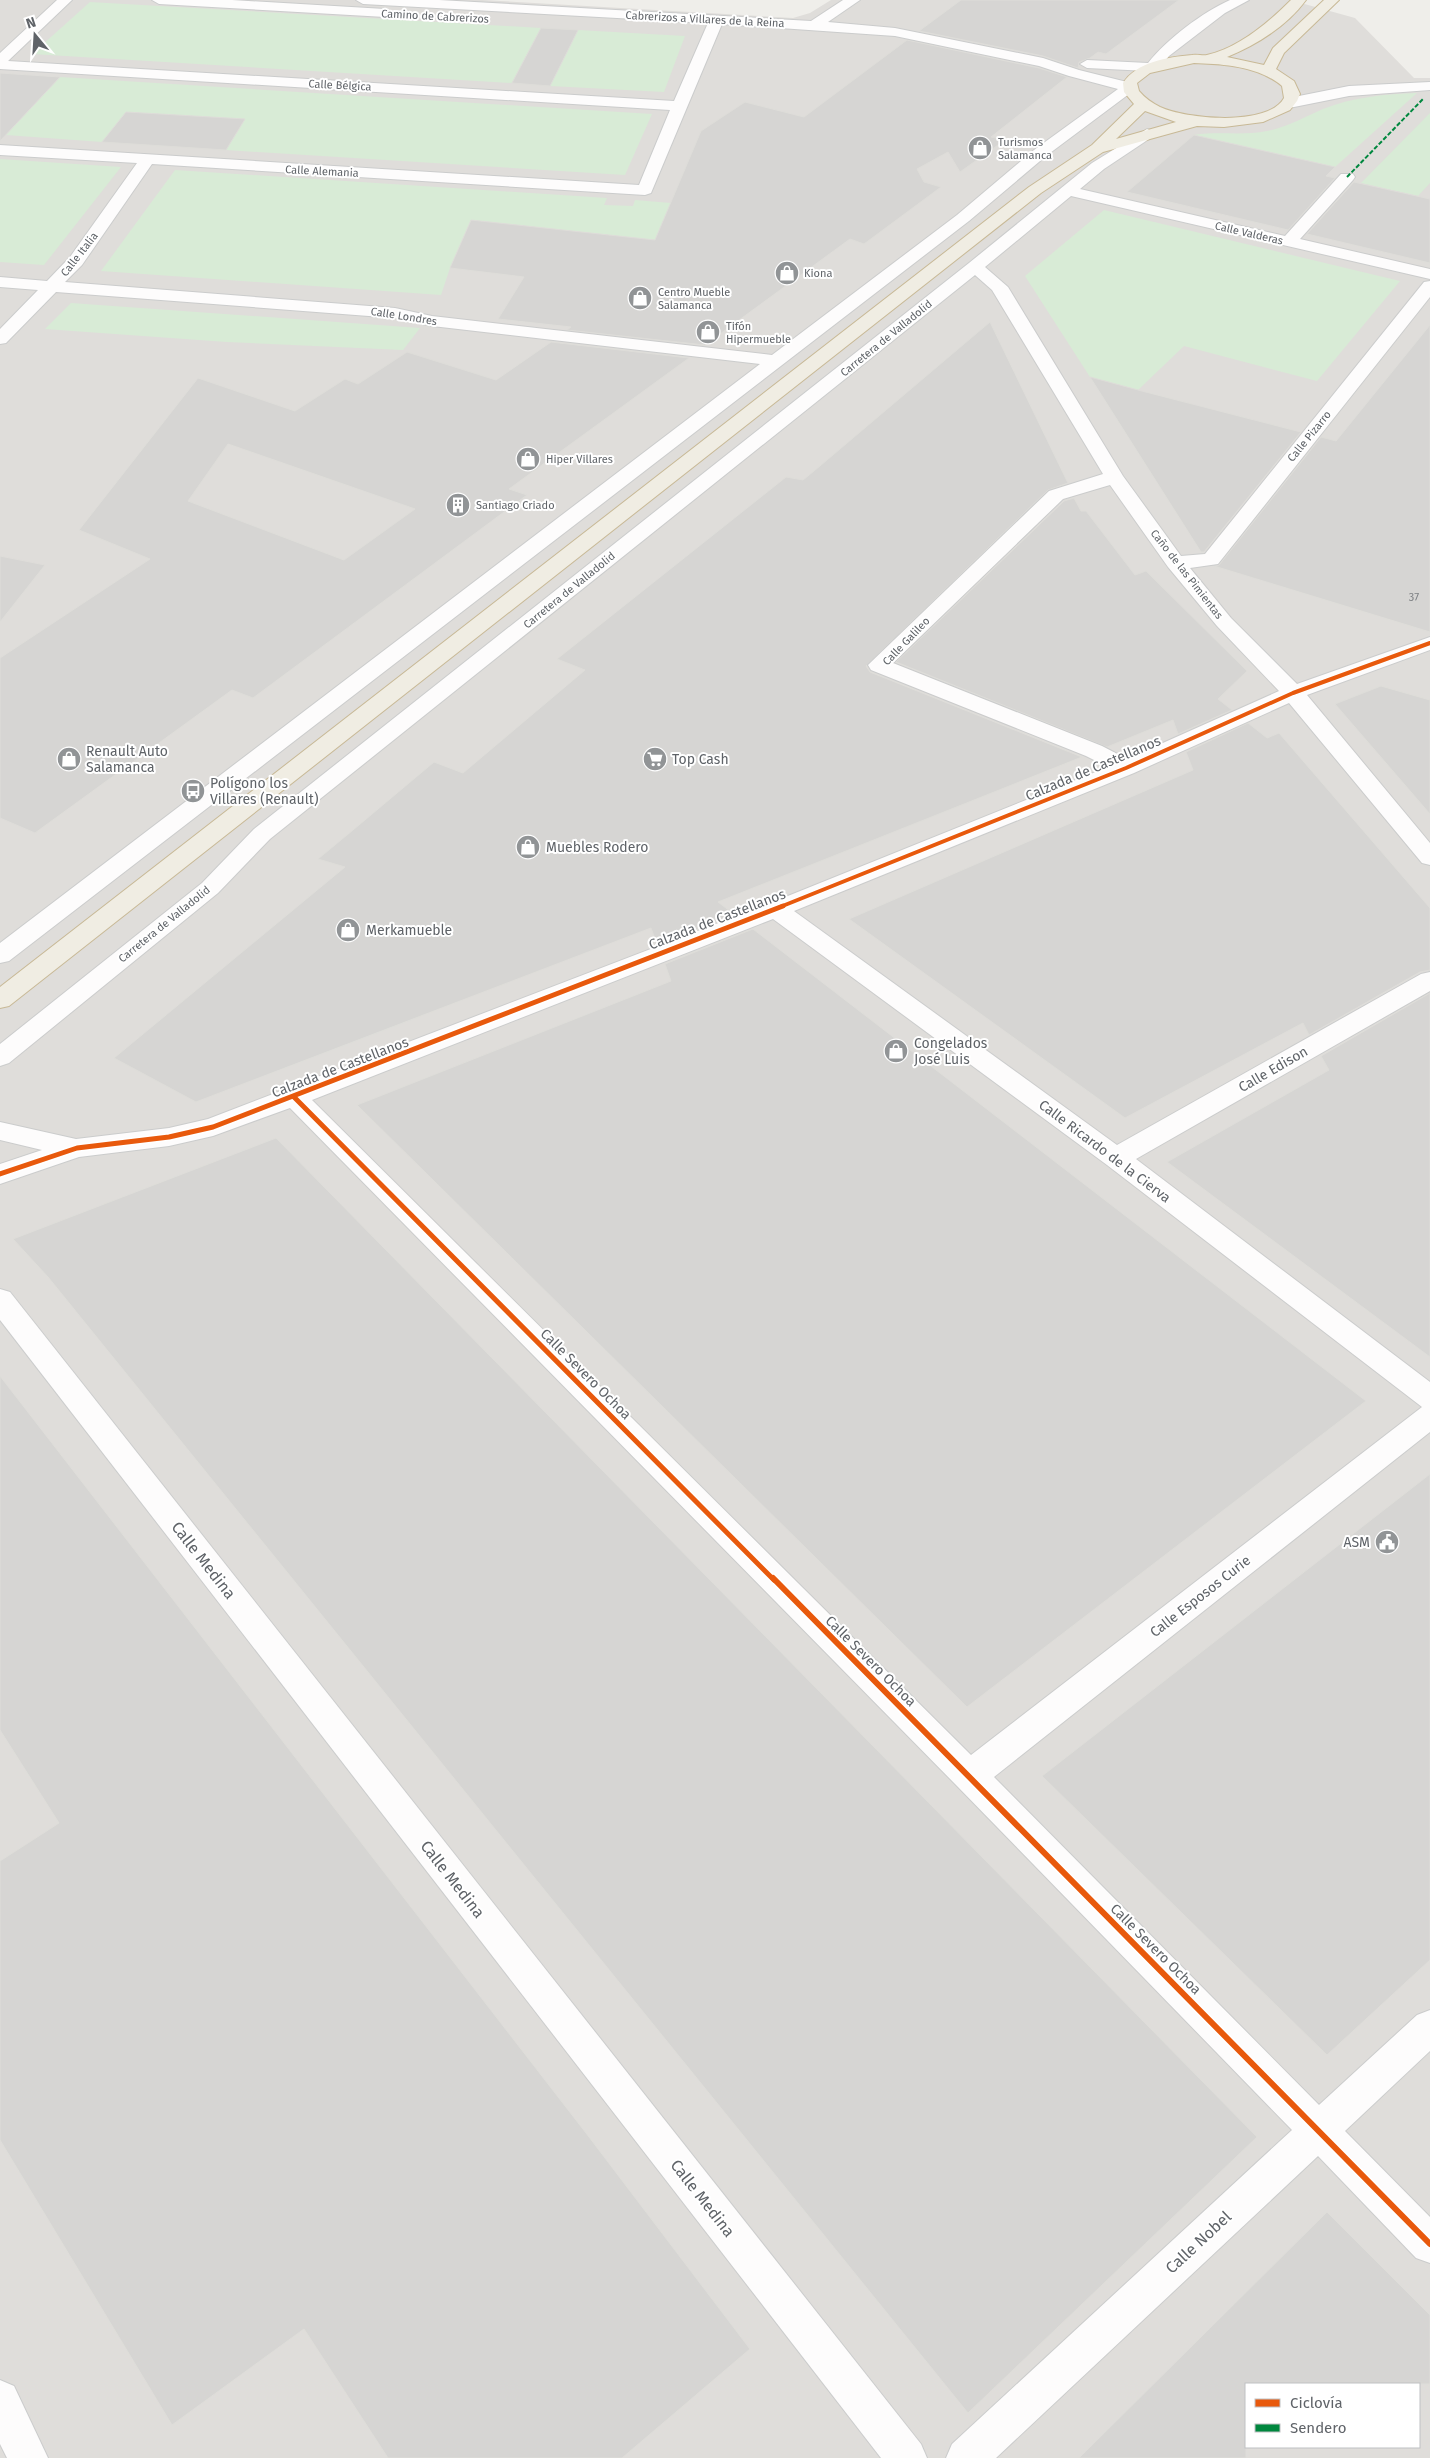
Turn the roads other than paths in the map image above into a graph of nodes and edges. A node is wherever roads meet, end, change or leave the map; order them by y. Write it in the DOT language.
graph roads {
  1 [pos="65,0"];
  2 [pos="159,0"];
  3 [pos="363,0"];
  4 [pos="853,0"];
  5 [pos="1299,0"];
  6 [pos="1332,0"];
  7 [pos="1237,1"];
  8 [pos="814,25"];
  9 [pos="714,26"];
  10 [pos="1209,59"];
  11 [pos="0,61"];
  12 [pos="1043,62"];
  13 [pos="0,64"];
  14 [pos="1151,66"];
  15 [pos="1268,71"];
  16 [pos="1074,73"];
  17 [pos="1288,86"];
  18 [pos="1430,86"];
  19 [pos="1130,88"];
  20 [pos="1349,91"];
  21 [pos="1289,103"];
  22 [pos="1143,104"];
  23 [pos="680,106"];
  24 [pos="1093,112"];
  25 [pos="1197,121"];
  26 [pos="1147,134"];
  27 [pos="1098,148"];
  28 [pos="0,150"];
  29 [pos="147,160"];
  30 [pos="1347,177"];
  31 [pos="1069,190"];
  32 [pos="1288,242"];
  33 [pos="975,267"];
  34 [pos="1430,274"];
  35 [pos="0,282"];
  36 [pos="53,286"];
  37 [pos="1430,286"];
  38 [pos="0,339"];
  39 [pos="776,361"];
  40 [pos="1114,477"];
  41 [pos="1175,563"];
  42 [pos="1430,643"];
  43 [pos="1293,693"];
  44 [pos="1126,768"];
  45 [pos="1430,858"];
  46 [pos="776,908"];
  47 [pos="0,956"];
  48 [pos="1430,980"];
  49 [pos="0,1000"];
  50 [pos="0,1057"];
  51 [pos="294,1097"];
  52 [pos="0,1131"];
  53 [pos="77,1148"];
  54 [pos="1116,1158"];
  55 [pos="0,1174"];
  56 [pos="0,1300"];
  57 [pos="1430,1398"];
  58 [pos="1430,1416"];
  59 [pos="970,1776"];
  60 [pos="1430,2027"];
  61 [pos="1319,2130"];
  62 [pos="1430,2244"];
  63 [pos="0,2400"];
  64 [pos="28,2458"];
  65 [pos="907,2458"];
  66 [pos="966,2458"];
  1 -- 11 [label="street"];
  2 -- 9 [label="street, Camino de Cabrerizos"];
  3 -- 9 [label="street, Cabrerizos a Villares de la Reina"];
  4 -- 8 [label="street"];
  5 -- 10 [label="highway"];
  6 -- 15 [label="highway"];
  7 -- 14 [label="street"];
  8 -- 9 [label="street, Cabrerizos a Villares de la Reina"];
  8 -- 12 [label="street, Cabrerizos a Villares de la Reina"];
  9 -- 23 [label="street"];
  10 -- 14 [label="highway"];
  10 -- 15 [label="highway"];
  12 -- 14 [label="street, Cabrerizos a Villares de la Reina"];
  12 -- 16 [label="street, Cabrerizos a Villares de la Reina"];
  13 -- 23 [label="street, Calle Bélgica"];
  14 -- 19 [label="highway"];
  15 -- 17 [label="highway"];
  16 -- 19 [label="street, Cabrerizos a Villares de la Reina"];
  16 -- 24 [label="street"];
  17 -- 20 [label="street"];
  17 -- 21 [label="highway"];
  18 -- 20 [label="street"];
  19 -- 22 [label="highway"];
  19 -- 24 [label="street"];
  20 -- 21 [label="street"];
  21 -- 25 [label="highway"];
  22 -- 25 [label="highway"];
  22 -- 27 [label="highway, Carretera de Valladolid"];
  23 -- 29 [label="street, Calle Alemania"];
  24 -- 39 [label="street"];
  25 -- 26 [label="highway, Carretera de Valladolid"];
  26 -- 27 [label="highway, Carretera de Valladolid"];
  26 -- 31 [label="street, Carretera de Valladolid"];
  27 -- 49 [label="highway, Carretera de Valladolid"];
  28 -- 29 [label="street, Calle Alemania"];
  29 -- 36 [label="street, Calle Italia"];
  30 -- 32 [label="street"];
  31 -- 32 [label="street, Calle Valderas"];
  31 -- 33 [label="street, Carretera de Valladolid"];
  32 -- 34 [label="street, Calle Valderas"];
  33 -- 40 [label="street, Caño de las Pimientas"];
  33 -- 50 [label="street, Carretera de Valladolid"];
  35 -- 36 [label="street, Calle Londres"];
  36 -- 38 [label="street, Calle Italia"];
  36 -- 39 [label="street, Calle Londres"];
  37 -- 41 [label="street, Calle Pizarro"];
  39 -- 47 [label="street"];
  40 -- 41 [label="street, Caño de las Pimientas"];
  40 -- 44 [label="street, Calle Galileo"];
  41 -- 43 [label="street, Caño de las Pimientas"];
  42 -- 43 [label="street, Calzada de Castellanos"];
  43 -- 44 [label="street, Calzada de Castellanos"];
  43 -- 45 [label="street, Caño de las Pimientas"];
  44 -- 46 [label="street, Calzada de Castellanos"];
  46 -- 51 [label="street, Calzada de Castellanos"];
  46 -- 54 [label="street, Calle Ricardo de la Cierva"];
  48 -- 54 [label="street, Calle Edison"];
  51 -- 53 [label="street, Calzada de Castellanos"];
  51 -- 59 [label="street, Calle Severo Ochoa"];
  52 -- 53 [label="street, Calzada de Castellanos"];
  53 -- 55 [label="street, Calzada de Castellanos"];
  54 -- 57 [label="street, Calle Ricardo de la Cierva"];
  56 -- 65 [label="street, Calle Medina"];
  58 -- 59 [label="street, Calle Esposos Curie"];
  59 -- 61 [label="street, Calle Severo Ochoa"];
  60 -- 61 [label="street, Calle Nobel"];
  61 -- 62 [label="street, Calle Severo Ochoa"];
  61 -- 66 [label="street, Calle Nobel"];
  63 -- 64 [label="street"];
}
